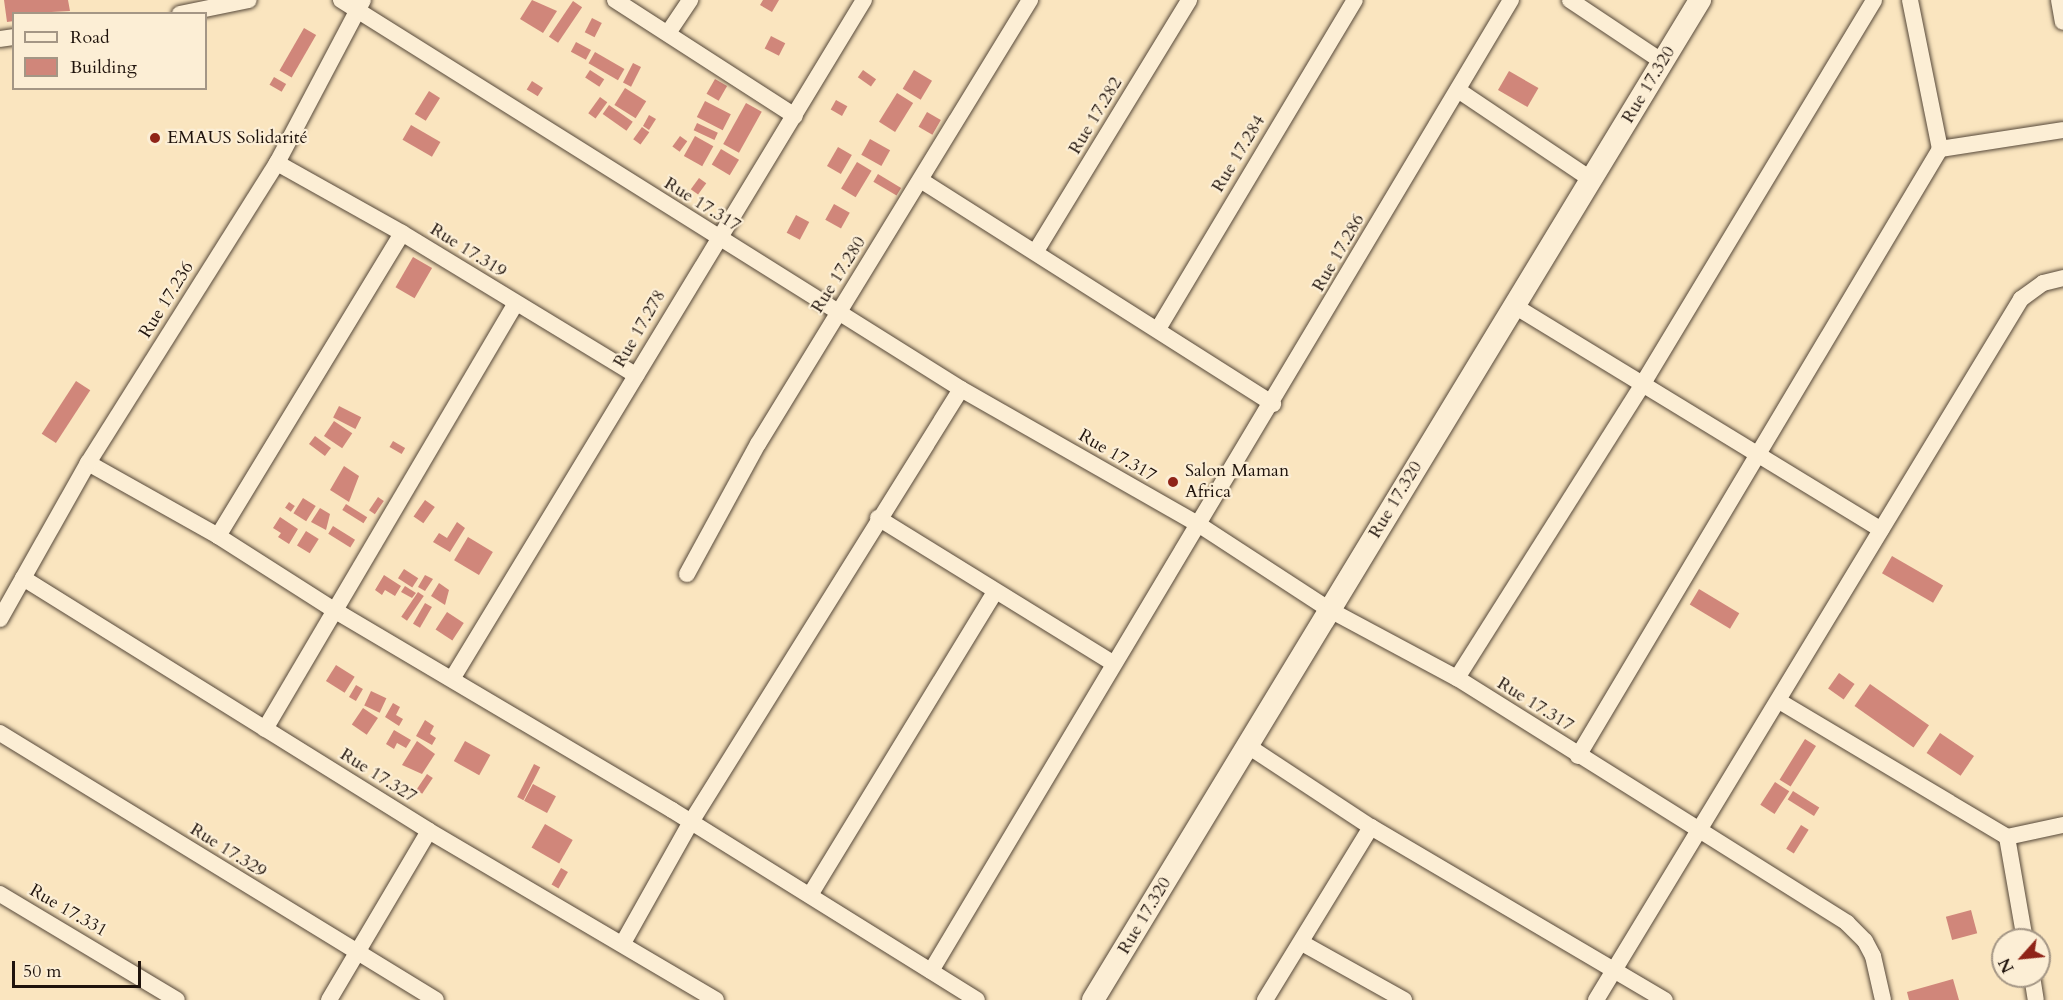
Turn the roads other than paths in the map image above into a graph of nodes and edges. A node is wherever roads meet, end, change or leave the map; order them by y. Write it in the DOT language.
graph roads {
  1 [pos="249,0"];
  2 [pos="341,0"];
  3 [pos="615,0"];
  4 [pos="690,0"];
  5 [pos="864,0"];
  6 [pos="1030,0"];
  7 [pos="1189,0"];
  8 [pos="1354,0"];
  9 [pos="1511,0"];
  10 [pos="1570,0"];
  11 [pos="1700,0"];
  12 [pos="1874,0"];
  13 [pos="1910,0"];
  14 [pos="2059,0"];
  15 [pos="360,5"];
  16 [pos="190,12"];
  17 [pos="2063,22"];
  18 [pos="668,33"];
  19 [pos="1663,62"];
  20 [pos="1458,90"];
  21 [pos="795,116"];
  22 [pos="2063,130"];
  23 [pos="1940,149"];
  24 [pos="277,164"];
  25 [pos="1592,180"];
  26 [pos="922,181"];
  27 [pos="402,233"];
  28 [pos="716,238"];
  29 [pos="1036,251"];
  30 [pos="2063,278"];
  31 [pos="515,304"];
  32 [pos="1513,305"];
  33 [pos="838,313"];
  34 [pos="1158,329"];
  35 [pos="636,375"];
  36 [pos="1642,385"];
  37 [pos="961,389"];
  38 [pos="1273,404"];
  39 [pos="1756,456"];
  40 [pos="88,463"];
  41 [pos="878,518"];
  42 [pos="1200,526"];
  43 [pos="1881,530"];
  44 [pos="218,536"];
  45 [pos="687,574"];
  46 [pos="23,578"];
  47 [pos="995,592"];
  48 [pos="334,610"];
  49 [pos="1330,610"];
  50 [pos="0,619"];
  51 [pos="1113,663"];
  52 [pos="1457,678"];
  53 [pos="452,679"];
  54 [pos="1779,701"];
  55 [pos="265,729"];
  56 [pos="0,733"];
  57 [pos="1248,746"];
  58 [pos="1578,756"];
  59 [pos="691,822"];
  60 [pos="2063,825"];
  61 [pos="1371,827"];
  62 [pos="1700,830"];
  63 [pos="429,831"];
  64 [pos="2007,837"];
  65 [pos="0,894"];
  66 [pos="810,895"];
  67 [pos="2023,928"];
  68 [pos="623,943"];
  69 [pos="1302,943"];
  70 [pos="356,954"];
  71 [pos="1615,969"];
  72 [pos="931,971"];
  73 [pos="177,1000"];
  74 [pos="329,1000"];
  75 [pos="436,1000"];
  76 [pos="716,1000"];
  77 [pos="977,1000"];
  78 [pos="1093,1000"];
  79 [pos="1265,1000"];
  80 [pos="1404,1000"];
  81 [pos="1596,1000"];
  82 [pos="1665,1000"];
  83 [pos="1883,1000"];
  1 -- 16 [label="street"];
  2 -- 15 [label="street, Rue 17.317"];
  3 -- 18 [label="street"];
  4 -- 18 [label="street"];
  5 -- 21 [label="street, Rue 17.278"];
  6 -- 26 [label="street, Rue 17.280"];
  7 -- 29 [label="street, Rue 17.282"];
  8 -- 34 [label="street, Rue 17.284"];
  9 -- 20 [label="street, Rue 17.286"];
  10 -- 19 [label="street"];
  11 -- 19 [label="street, Rue 17.320"];
  12 -- 36 [label="street"];
  13 -- 23 [label="street"];
  14 -- 17 [label="street"];
  15 -- 24 [label="street, Rue 17.236"];
  15 -- 28 [label="street, Rue 17.317"];
  18 -- 21 [label="street"];
  19 -- 25 [label="street, Rue 17.320"];
  20 -- 25 [label="street"];
  20 -- 38 [label="street, Rue 17.286"];
  21 -- 28 [label="street, Rue 17.278"];
  22 -- 23 [label="street"];
  23 -- 39 [label="street"];
  24 -- 27 [label="street, Rue 17.319"];
  24 -- 40 [label="street, Rue 17.236"];
  25 -- 32 [label="street, Rue 17.320"];
  26 -- 29 [label="street"];
  26 -- 33 [label="street, Rue 17.280"];
  27 -- 31 [label="street, Rue 17.319"];
  27 -- 44 [label="street"];
  28 -- 33 [label="street, Rue 17.317"];
  28 -- 35 [label="street, Rue 17.278"];
  29 -- 34 [label="street"];
  30 -- 43 [label="street"];
  31 -- 35 [label="street, Rue 17.319"];
  31 -- 48 [label="street"];
  32 -- 36 [label="street"];
  32 -- 49 [label="street, Rue 17.320"];
  33 -- 37 [label="street, Rue 17.317"];
  33 -- 45 [label="street, Rue 17.280"];
  34 -- 38 [label="street"];
  35 -- 53 [label="street, Rue 17.278"];
  36 -- 39 [label="street"];
  36 -- 52 [label="street"];
  37 -- 41 [label="street"];
  37 -- 42 [label="street, Rue 17.317"];
  38 -- 42 [label="street, Rue 17.286"];
  39 -- 43 [label="street"];
  39 -- 58 [label="street"];
  40 -- 44 [label="street"];
  40 -- 46 [label="street, Rue 17.236"];
  41 -- 47 [label="street"];
  41 -- 59 [label="street"];
  42 -- 49 [label="street, Rue 17.317"];
  42 -- 51 [label="street, Rue 17.286"];
  43 -- 54 [label="street"];
  44 -- 48 [label="street"];
  46 -- 50 [label="street, Rue 17.236"];
  46 -- 55 [label="street, Rue 17.327"];
  47 -- 51 [label="street"];
  47 -- 66 [label="street"];
  48 -- 53 [label="street"];
  48 -- 55 [label="street"];
  49 -- 52 [label="street, Rue 17.317"];
  49 -- 57 [label="street, Rue 17.320"];
  51 -- 72 [label="street, Rue 17.286"];
  52 -- 58 [label="street, Rue 17.317"];
  53 -- 59 [label="street"];
  54 -- 62 [label="street"];
  54 -- 64 [label="street"];
  55 -- 63 [label="street, Rue 17.327"];
  56 -- 70 [label="street, Rue 17.329"];
  57 -- 61 [label="street"];
  57 -- 78 [label="street, Rue 17.320"];
  58 -- 62 [label="street, Rue 17.317"];
  59 -- 66 [label="street"];
  59 -- 68 [label="street"];
  60 -- 64 [label="street"];
  61 -- 69 [label="street"];
  61 -- 71 [label="street"];
  62 -- 71 [label="street"];
  62 -- 83 [label="street, Rue 17.317"];
  63 -- 68 [label="street, Rue 17.327"];
  63 -- 70 [label="street"];
  64 -- 67 [label="street"];
  65 -- 73 [label="street, Rue 17.331"];
  66 -- 72 [label="street"];
  68 -- 76 [label="street, Rue 17.327"];
  69 -- 79 [label="street"];
  69 -- 80 [label="street"];
  70 -- 74 [label="street"];
  70 -- 75 [label="street, Rue 17.329"];
  71 -- 81 [label="street"];
  71 -- 82 [label="street"];
  72 -- 77 [label="street"];
}
